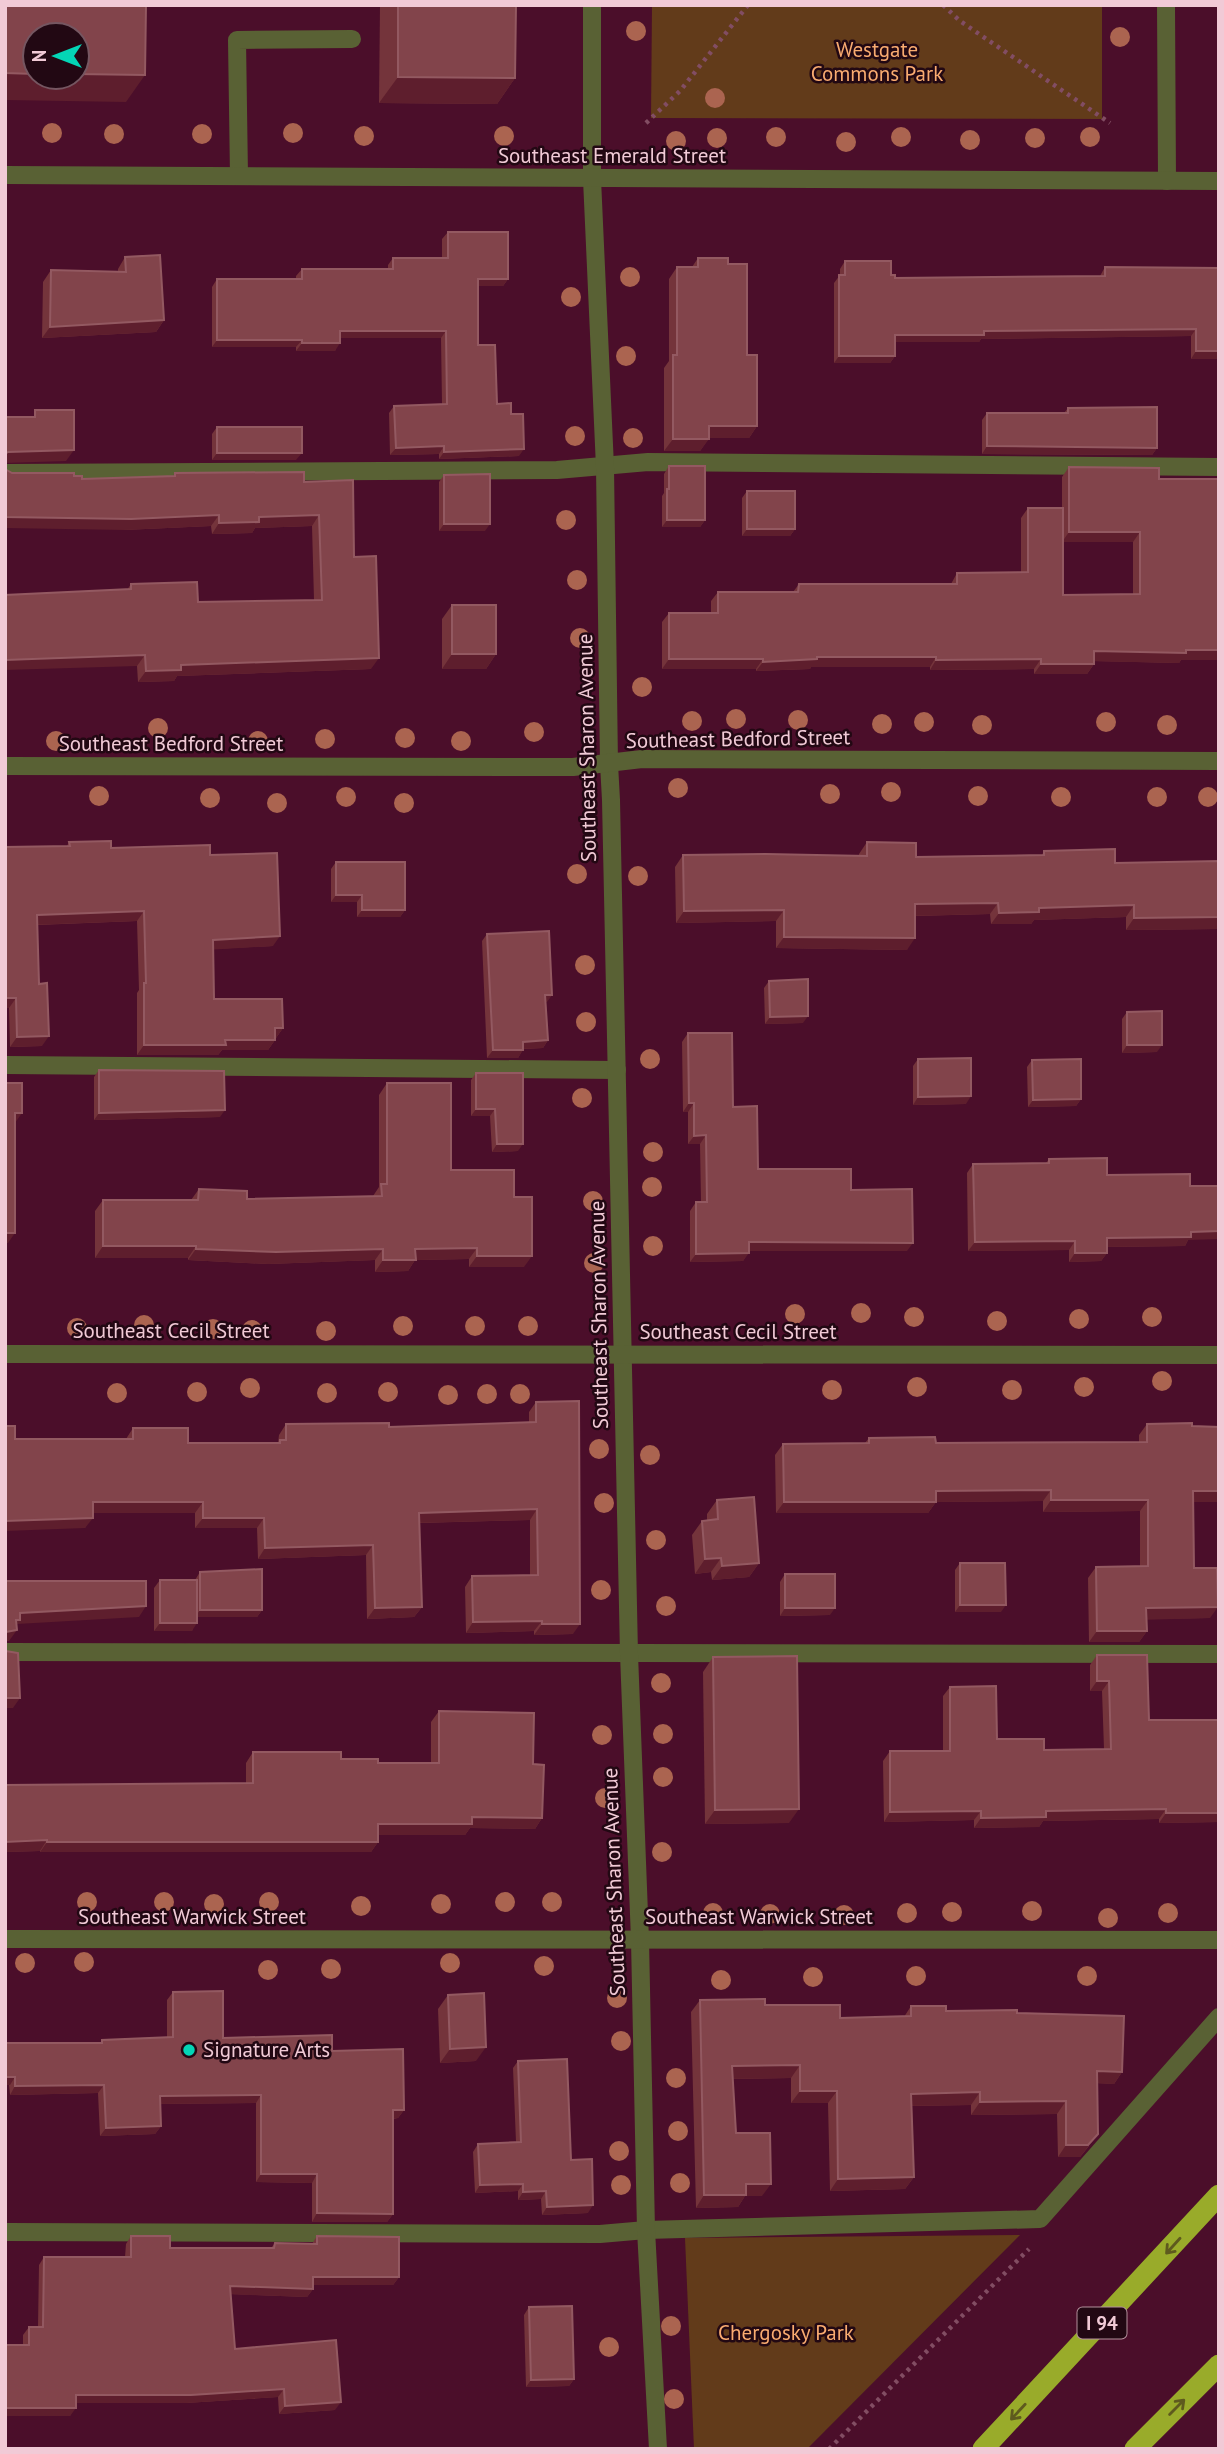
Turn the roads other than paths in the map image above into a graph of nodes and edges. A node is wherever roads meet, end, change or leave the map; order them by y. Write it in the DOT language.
graph roads {
  1 [pos="593,5"];
  2 [pos="1166,5"];
  3 [pos="352,39"];
  4 [pos="5,175"];
  5 [pos="239,176"];
  6 [pos="592,179"];
  7 [pos="1167,181"];
  8 [pos="1219,181"];
  9 [pos="605,467"];
  10 [pos="1219,467"];
  11 [pos="5,472"];
  12 [pos="1219,761"];
  13 [pos="609,764"];
  14 [pos="5,766"];
  15 [pos="5,1065"];
  16 [pos="617,1070"];
  17 [pos="5,1354"];
  18 [pos="622,1355"];
  19 [pos="1219,1355"];
  20 [pos="5,1652"];
  21 [pos="629,1654"];
  22 [pos="1219,1654"];
  23 [pos="5,1939"];
  24 [pos="640,1940"];
  25 [pos="1219,1940"];
  26 [pos="1219,2017"];
  27 [pos="1219,2195"];
  28 [pos="646,2230"];
  29 [pos="5,2232"];
  30 [pos="1219,2365"];
  31 [pos="658,2449"];
  32 [pos="983,2449"];
  33 [pos="1135,2449"];
  1 -- 6 [label="street, Southeast Sharon Avenue"];
  2 -- 7 [label="street"];
  3 -- 5 [label="street"];
  4 -- 5 [label="street, Southeast Emerald Street"];
  5 -- 6 [label="street, Southeast Emerald Street"];
  6 -- 7 [label="street, Southeast Emerald Street"];
  6 -- 9 [label="street, Southeast Sharon Avenue"];
  7 -- 8 [label="street, Southeast Emerald Street"];
  9 -- 10 [label="street"];
  9 -- 11 [label="street"];
  9 -- 13 [label="street, Southeast Sharon Avenue"];
  12 -- 13 [label="street, Southeast Bedford Street"];
  13 -- 14 [label="street, Southeast Bedford Street"];
  13 -- 16 [label="street, Southeast Sharon Avenue"];
  15 -- 16 [label="street"];
  16 -- 18 [label="street, Southeast Sharon Avenue"];
  17 -- 18 [label="street, Southeast Cecil Street"];
  18 -- 19 [label="street, Southeast Cecil Street"];
  18 -- 21 [label="street, Southeast Sharon Avenue"];
  20 -- 21 [label="street"];
  21 -- 22 [label="street"];
  21 -- 24 [label="street, Southeast Sharon Avenue"];
  23 -- 24 [label="street, Southeast Warwick Street"];
  24 -- 25 [label="street, Southeast Warwick Street"];
  24 -- 28 [label="street, Southeast Sharon Avenue"];
  26 -- 28 [label="street"];
  27 -- 32 [label="highway, I 94, one-way"];
  28 -- 29 [label="street"];
  28 -- 31 [label="street, Southeast Sharon Avenue"];
  33 -- 30 [label="highway, one-way"];
}
